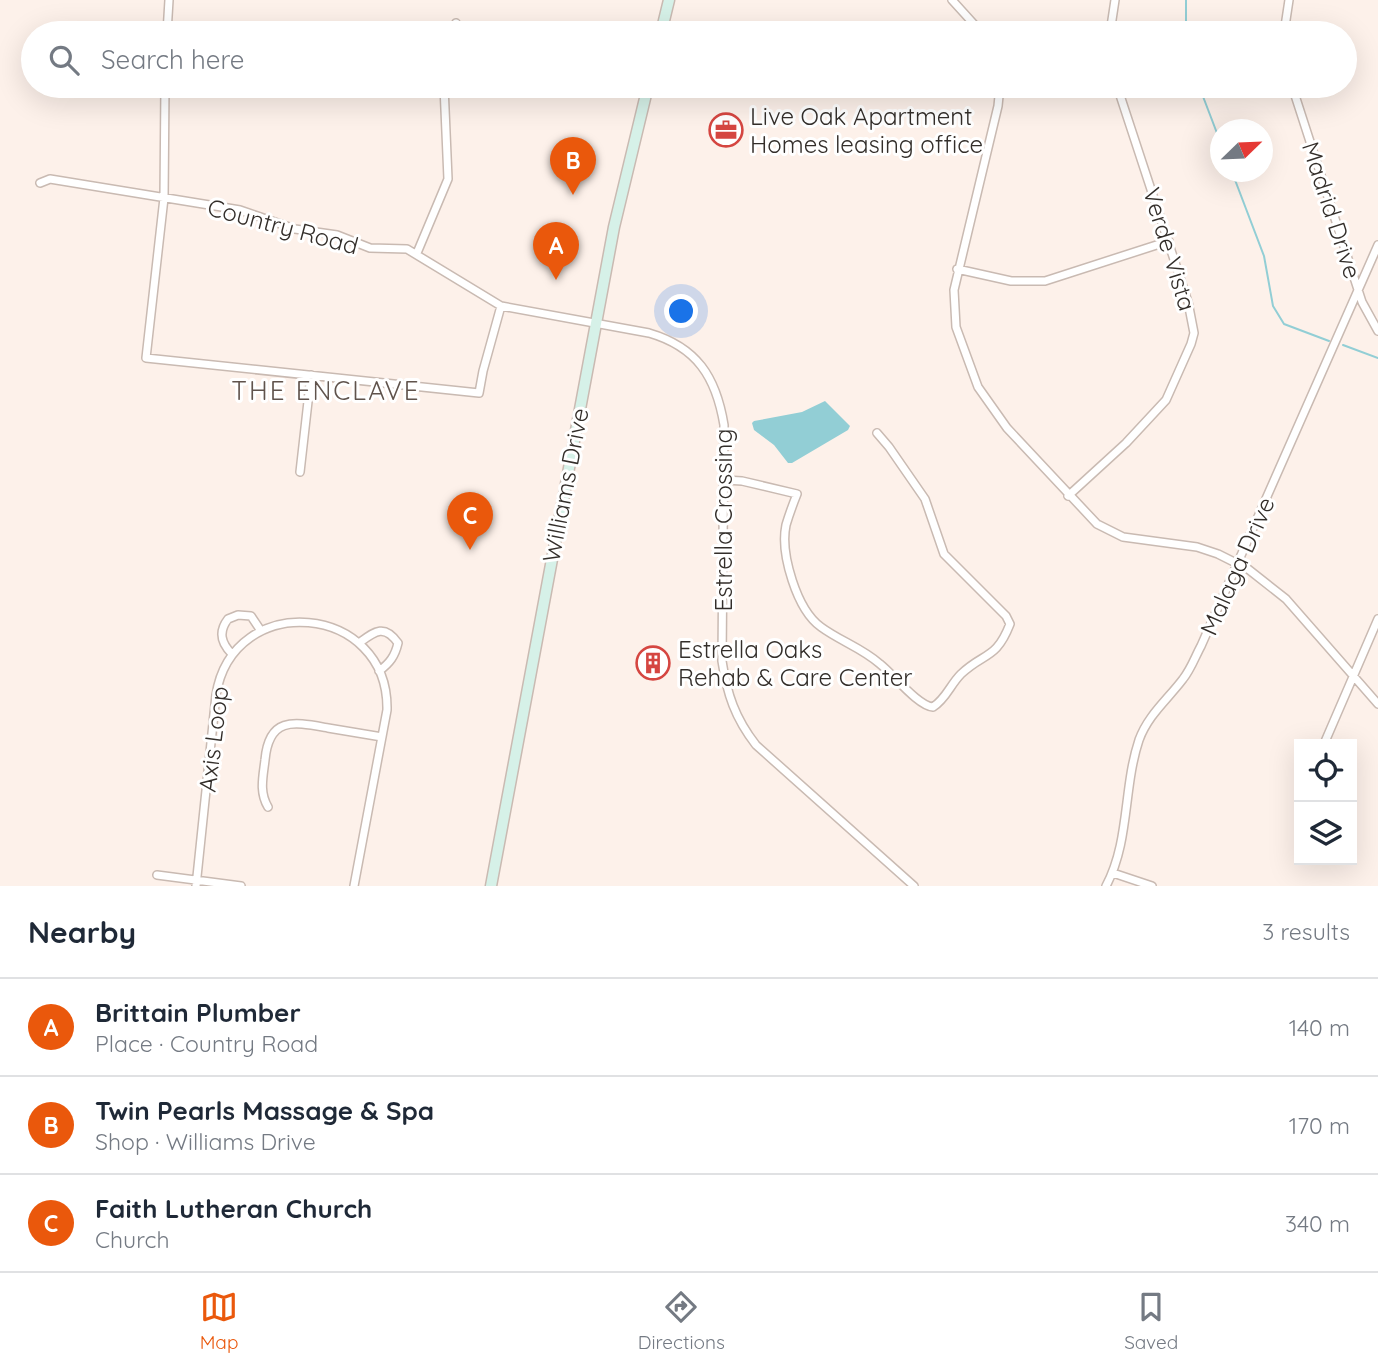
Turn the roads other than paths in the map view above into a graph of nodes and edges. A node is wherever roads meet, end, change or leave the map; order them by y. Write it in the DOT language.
graph roads {
  1 [pos="169,0"];
  2 [pos="669,0"];
  3 [pos="952,0"];
  4 [pos="1115,0"];
  5 [pos="1289,0"];
  6 [pos="168,21"];
  7 [pos="664,21"];
  8 [pos="971,21"];
  9 [pos="1112,21"];
  10 [pos="1286,21"];
  11 [pos="166,98"];
  12 [pos="445,98"];
  13 [pos="645,98"];
  14 [pos="999,98"];
  15 [pos="1121,98"];
  16 [pos="1296,98"];
  17 [pos="40,183"];
  18 [pos="164,198"];
  19 [pos="1169,241"];
  20 [pos="1378,244"];
  21 [pos="417,253"];
  22 [pos="957,269"];
  23 [pos="1358,290"];
  24 [pos="500,306"];
  25 [pos="596,324"];
  26 [pos="1378,331"];
  27 [pos="311,375"];
  28 [pos="877,433"];
  29 [pos="300,471"];
  30 [pos="725,480"];
  31 [pos="1068,496"];
  32 [pos="1238,564"];
  33 [pos="1378,619"];
  34 [pos="261,631"];
  35 [pos="359,643"];
  36 [pos="232,654"];
  37 [pos="379,671"];
  38 [pos="1354,677"];
  39 [pos="1378,704"];
  40 [pos="382,737"];
  41 [pos="1326,739"];
  42 [pos="268,807"];
  43 [pos="1113,873"];
  44 [pos="157,875"];
  45 [pos="196,883"];
  46 [pos="241,886"];
  47 [pos="354,886"];
  48 [pos="491,886"];
  49 [pos="914,886"];
  50 [pos="1106,886"];
  51 [pos="1152,886"];
  1 -- 6 [label="street"];
  2 -- 7 [label="main road"];
  3 -- 8 [label="street"];
  4 -- 9 [label="street"];
  5 -- 10 [label="street"];
  11 -- 18 [label="street"];
  12 -- 21 [label="street"];
  13 -- 25 [label="main road, Williams Drive"];
  14 -- 22 [label="street"];
  15 -- 19 [label="street, Verde Vista"];
  16 -- 23 [label="street, Madrid Drive"];
  17 -- 18 [label="street, Country Road"];
  18 -- 21 [label="street, Country Road"];
  18 -- 27 [label="street"];
  19 -- 22 [label="street"];
  19 -- 31 [label="street, Verde Vista"];
  20 -- 23 [label="street, Malaga Drive"];
  21 -- 24 [label="street, Country Road"];
  22 -- 31 [label="street"];
  23 -- 26 [label="street, Madrid Drive"];
  23 -- 32 [label="street, Malaga Drive"];
  24 -- 25 [label="street, Country Road"];
  24 -- 27 [label="street"];
  25 -- 30 [label="street, Estrella Crossing"];
  25 -- 48 [label="main road, Williams Drive"];
  27 -- 29 [label="street"];
  28 -- 30 [label="street"];
  30 -- 49 [label="street, Estrella Crossing"];
  31 -- 32 [label="street"];
  32 -- 38 [label="street"];
  32 -- 43 [label="street, Malaga Drive"];
  33 -- 38 [label="street"];
  34 -- 35 [label="street, Axis Loop"];
  34 -- 36 [label="street, Axis Loop"];
  34 -- 36 [label="street"];
  35 -- 37 [label="street, Axis Loop"];
  35 -- 37 [label="street"];
  36 -- 45 [label="street, Axis Loop"];
  37 -- 40 [label="street, Axis Loop"];
  38 -- 39 [label="street"];
  38 -- 41 [label="street"];
  40 -- 42 [label="street"];
  40 -- 47 [label="street, Axis Loop"];
  43 -- 50 [label="street, Malaga Drive"];
  43 -- 51 [label="street"];
  44 -- 45 [label="street"];
  45 -- 46 [label="street"];
}
